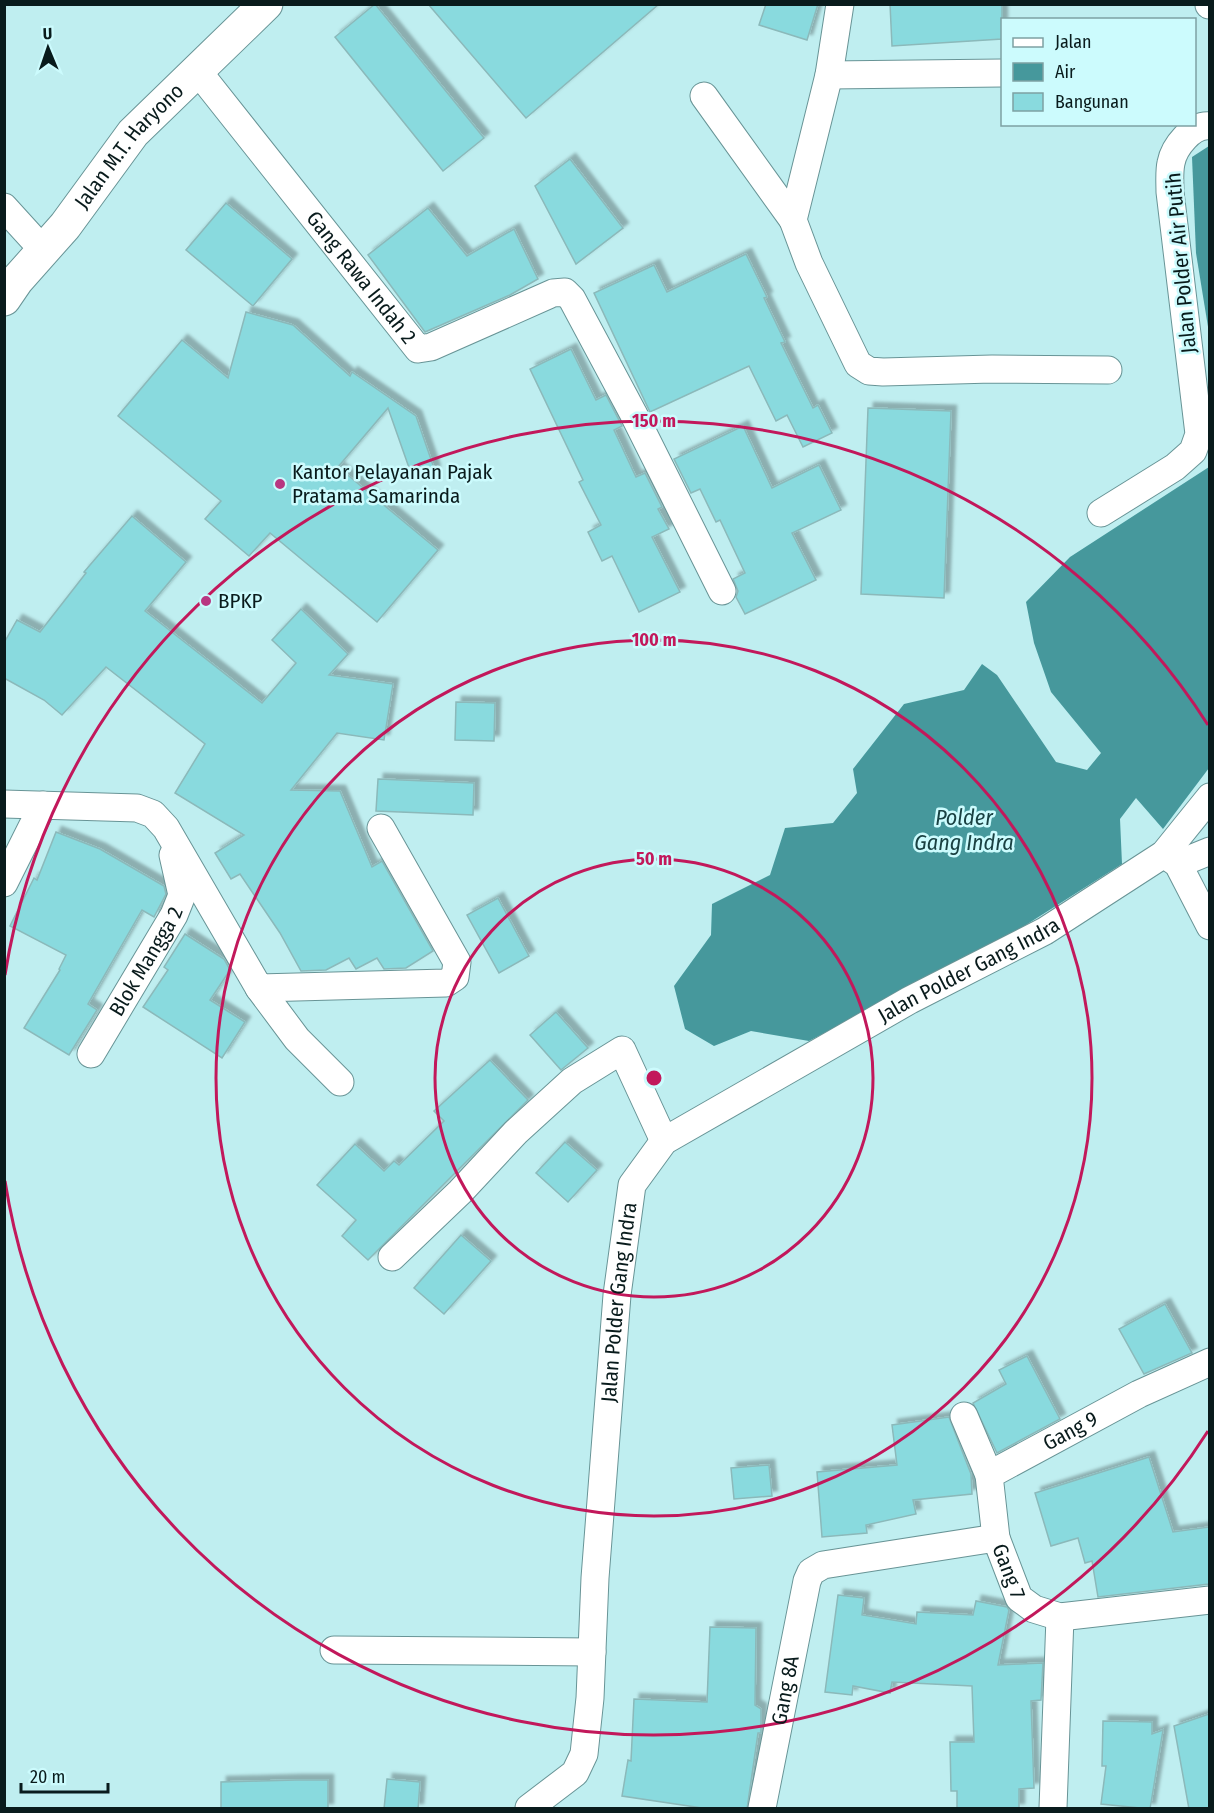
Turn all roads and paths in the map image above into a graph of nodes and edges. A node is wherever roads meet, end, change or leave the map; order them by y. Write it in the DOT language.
graph roads {
  1 [pos="266,4"];
  2 [pos="840,4"];
  3 [pos="196,69"];
  4 [pos="1001,73"];
  5 [pos="829,75"];
  6 [pos="704,96"];
  7 [pos="1209,126"];
  8 [pos="4,207"];
  9 [pos="794,220"];
  10 [pos="44,251"];
  11 [pos="4,299"];
  12 [pos="1108,369"];
  13 [pos="1101,513"];
  14 [pos="722,591"];
  15 [pos="1209,797"];
  16 [pos="4,804"];
  17 [pos="43,805"];
  18 [pos="166,828"];
  19 [pos="381,828"];
  20 [pos="1209,851"];
  21 [pos="1171,859"];
  22 [pos="4,883"];
  23 [pos="1209,926"];
  24 [pos="259,988"];
  25 [pos="91,1054"];
  26 [pos="340,1082"];
  27 [pos="664,1141"];
  28 [pos="392,1257"];
  29 [pos="1209,1362"];
  30 [pos="964,1416"];
  31 [pos="989,1475"];
  32 [pos="996,1538"];
  33 [pos="811,1572"];
  34 [pos="1209,1600"];
  35 [pos="1060,1617"];
  36 [pos="334,1650"];
  37 [pos="592,1652"];
  38 [pos="529,1809"];
  39 [pos="762,1809"];
  40 [pos="1053,1809"];
  1 -- 3 [label="main road, Jalan M.T. Haryono"];
  2 -- 5 [label="street"];
  3 -- 10 [label="main road, Jalan M.T. Haryono"];
  3 -- 14 [label="street, Gang Rawa Indah 2"];
  4 -- 5 [label="street"];
  5 -- 9 [label="street"];
  6 -- 9 [label="street"];
  7 -- 13 [label="street, Jalan Polder Air Putih"];
  8 -- 10 [label="street"];
  9 -- 12 [label="street"];
  10 -- 11 [label="main road, Jalan M.T. Haryono"];
  15 -- 21 [label="street"];
  16 -- 17 [label="street"];
  17 -- 18 [label="street"];
  17 -- 22 [label="street"];
  18 -- 24 [label="street"];
  18 -- 25 [label="street, Blok Mangga 2"];
  19 -- 24 [label="street"];
  20 -- 21 [label="street"];
  21 -- 23 [label="street"];
  21 -- 27 [label="street, Jalan Polder Gang Indra"];
  24 -- 26 [label="street"];
  27 -- 28 [label="street"];
  27 -- 37 [label="street, Jalan Polder Gang Indra"];
  29 -- 31 [label="street, Gang 9"];
  30 -- 31 [label="street"];
  31 -- 32 [label="street"];
  32 -- 33 [label="street, Gang 7"];
  32 -- 35 [label="street, Gang 7"];
  33 -- 39 [label="street, Gang 8A"];
  34 -- 35 [label="street, Gang 7"];
  35 -- 40 [label="street"];
  36 -- 37 [label="street"];
  37 -- 38 [label="street, Jalan Polder Gang Indra"];
}
